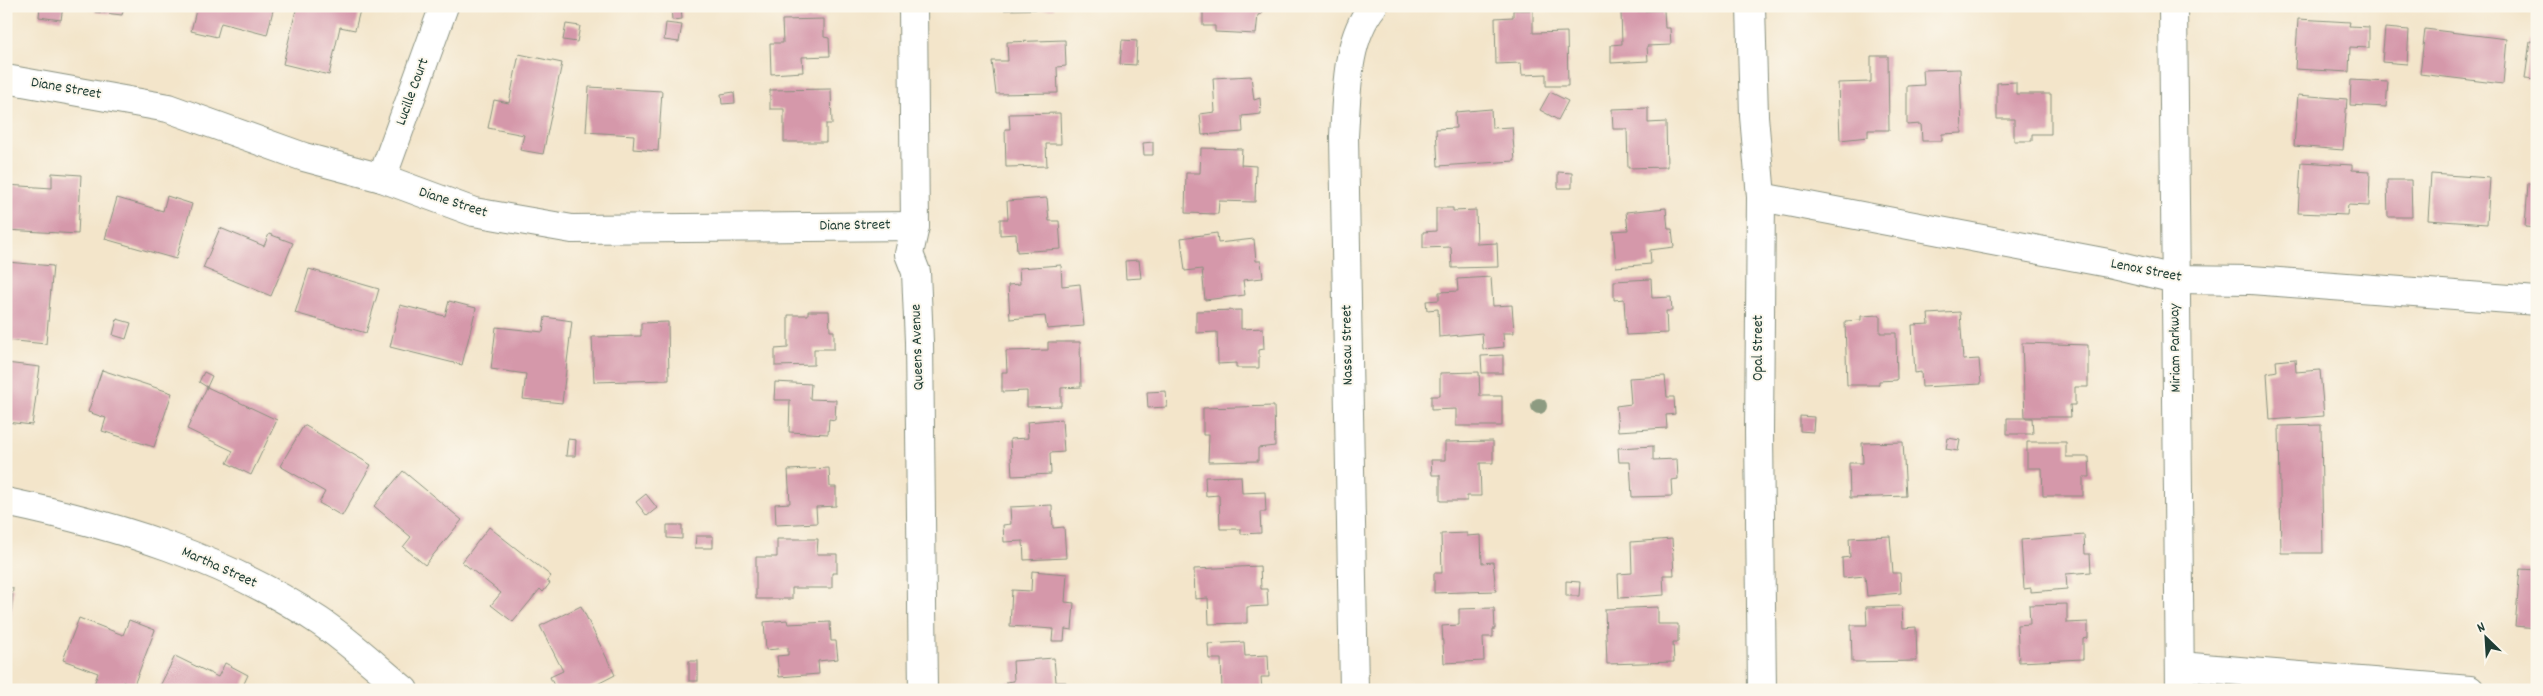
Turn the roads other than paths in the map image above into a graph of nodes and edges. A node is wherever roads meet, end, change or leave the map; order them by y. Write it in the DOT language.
graph roads {
  1 [pos="444,6"];
  2 [pos="913,6"];
  3 [pos="1373,6"];
  4 [pos="1751,6"];
  5 [pos="2173,6"];
  6 [pos="6,79"];
  7 [pos="382,178"];
  8 [pos="1760,197"];
  9 [pos="915,226"];
  10 [pos="2175,279"];
  11 [pos="2537,301"];
  12 [pos="6,502"];
  13 [pos="2180,678"];
  14 [pos="404,690"];
  15 [pos="923,690"];
  16 [pos="1354,690"];
  17 [pos="1762,690"];
  18 [pos="2470,690"];
  1 -- 7 [label="street, Lucille Court"];
  2 -- 9 [label="street, Queens Avenue"];
  3 -- 16 [label="street, Nassau Street"];
  4 -- 8 [label="street, Opal Street"];
  5 -- 10 [label="street, Miriam Parkway"];
  6 -- 7 [label="street, Diane Street"];
  7 -- 9 [label="street, Diane Street"];
  8 -- 10 [label="street, Lenox Street"];
  8 -- 17 [label="street, Opal Street"];
  9 -- 15 [label="street, Queens Avenue"];
  10 -- 11 [label="street, Lenox Street"];
  10 -- 13 [label="street, Miriam Parkway"];
  12 -- 14 [label="street, Martha Street"];
  13 -- 18 [label="street"];
}
